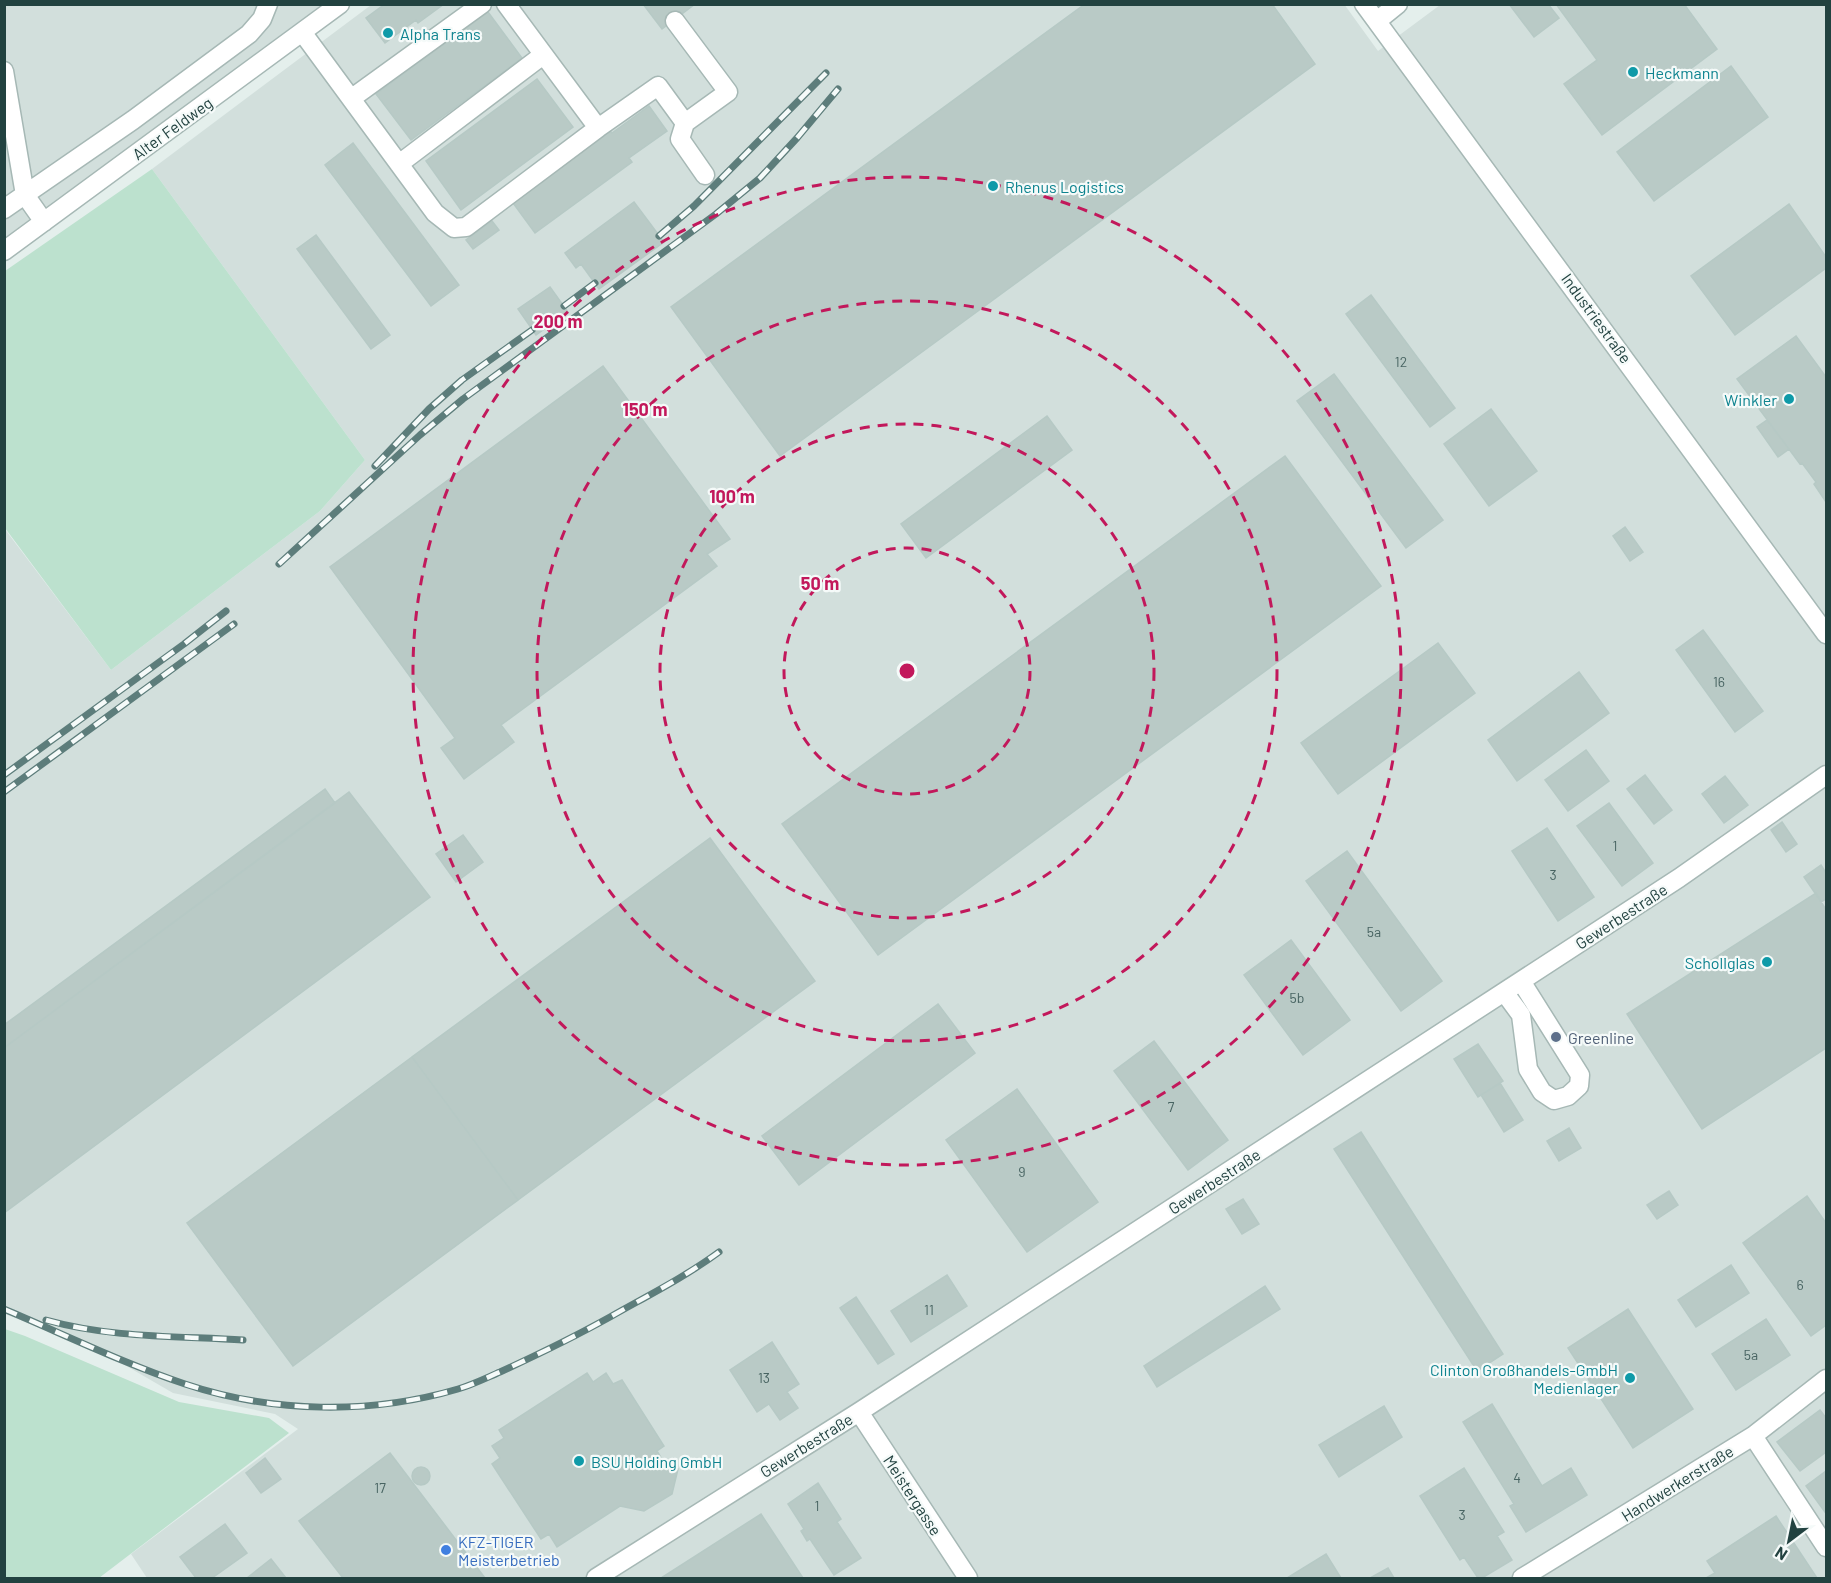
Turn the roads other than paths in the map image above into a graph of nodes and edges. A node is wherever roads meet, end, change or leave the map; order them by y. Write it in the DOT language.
graph roads {
  1 [pos="268,4"];
  2 [pos="340,4"];
  3 [pos="482,4"];
  4 [pos="506,4"];
  5 [pos="1364,4"];
  6 [pos="1398,4"];
  7 [pos="675,21"];
  8 [pos="1377,21"];
  9 [pos="302,32"];
  10 [pos="543,54"];
  11 [pos="4,71"];
  12 [pos="352,98"];
  13 [pos="685,123"];
  14 [pos="598,128"];
  15 [pos="399,164"];
  16 [pos="705,175"];
  17 [pos="25,195"];
  18 [pos="4,209"];
  19 [pos="45,222"];
  20 [pos="4,251"];
  21 [pos="1827,634"];
  22 [pos="1827,775"];
  23 [pos="1521,981"];
  24 [pos="1504,992"];
  25 [pos="1827,1378"];
  26 [pos="859,1412"];
  27 [pos="1753,1436"];
  28 [pos="1827,1547"];
  29 [pos="596,1578"];
  30 [pos="968,1578"];
  31 [pos="1522,1578"];
  1 -- 17 [label="street"];
  2 -- 9 [label="street, Alter Feldweg"];
  3 -- 12 [label="street"];
  4 -- 10 [label="street"];
  5 -- 8 [label="street, Industriestraße"];
  6 -- 8 [label="street"];
  7 -- 13 [label="street"];
  8 -- 21 [label="street, Industriestraße"];
  9 -- 12 [label="street"];
  9 -- 19 [label="street, Alter Feldweg"];
  10 -- 14 [label="street"];
  10 -- 15 [label="street"];
  11 -- 17 [label="street"];
  12 -- 15 [label="street"];
  13 -- 14 [label="street"];
  13 -- 16 [label="street"];
  14 -- 15 [label="street"];
  17 -- 18 [label="street"];
  17 -- 19 [label="street"];
  19 -- 20 [label="street, Alter Feldweg"];
  22 -- 23 [label="street, Gewerbestraße"];
  23 -- 24 [label="street, Gewerbestraße"];
  23 -- 24 [label="street"];
  24 -- 26 [label="street, Gewerbestraße"];
  25 -- 27 [label="street, Handwerkerstraße"];
  26 -- 29 [label="street, Gewerbestraße"];
  26 -- 30 [label="street, Meistergasse"];
  27 -- 28 [label="street"];
  27 -- 31 [label="street, Handwerkerstraße"];
}
